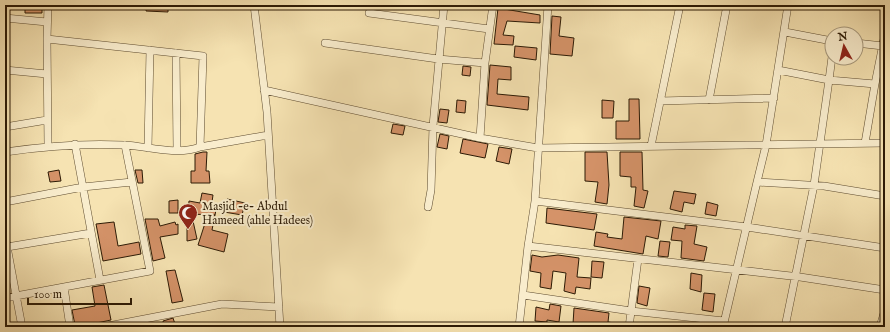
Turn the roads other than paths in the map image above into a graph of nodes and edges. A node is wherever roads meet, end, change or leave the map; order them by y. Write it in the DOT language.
graph roads {
  1 [pos="48,5"];
  2 [pos="254,5"];
  3 [pos="444,5"];
  4 [pos="492,5"];
  5 [pos="548,5"];
  6 [pos="680,5"];
  7 [pos="727,5"];
  8 [pos="788,5"];
  9 [pos="369,13"];
  10 [pos="5,18"];
  11 [pos="47,22"];
  12 [pos="442,24"];
  13 [pos="489,29"];
  14 [pos="785,32"];
  15 [pos="885,34"];
  16 [pos="47,39"];
  17 [pos="824,39"];
  18 [pos="325,44"];
  19 [pos="864,44"];
  20 [pos="882,46"];
  21 [pos="150,50"];
  22 [pos="176,53"];
  23 [pos="438,59"];
  24 [pos="485,63"];
  25 [pos="831,66"];
  26 [pos="5,70"];
  27 [pos="778,70"];
  28 [pos="47,74"];
  29 [pos="829,80"];
  30 [pos="875,84"];
  31 [pos="264,90"];
  32 [pos="774,98"];
  33 [pos="709,100"];
  34 [pos="660,101"];
  35 [pos="47,120"];
  36 [pos="433,126"];
  37 [pos="5,127"];
  38 [pos="268,135"];
  39 [pos="480,138"];
  40 [pos="885,143"];
  41 [pos="75,144"];
  42 [pos="820,144"];
  43 [pos="865,144"];
  44 [pos="125,145"];
  45 [pos="766,145"];
  46 [pos="48,146"];
  47 [pos="651,146"];
  48 [pos="148,148"];
  49 [pos="200,148"];
  50 [pos="538,148"];
  51 [pos="177,150"];
  52 [pos="5,152"];
  53 [pos="132,182"];
  54 [pos="757,182"];
  55 [pos="814,185"];
  56 [pos="83,187"];
  57 [pos="885,196"];
  58 [pos="535,201"];
  59 [pos="5,202"];
  60 [pos="428,207"];
  61 [pos="747,227"];
  62 [pos="91,233"];
  63 [pos="5,236"];
  64 [pos="804,236"];
  65 [pos="528,246"];
  66 [pos="7,247"];
  67 [pos="885,248"];
  68 [pos="638,259"];
  69 [pos="737,271"];
  70 [pos="796,277"];
  71 [pos="100,280"];
  72 [pos="64,287"];
  73 [pos="885,290"];
  74 [pos="523,295"];
  75 [pos="17,296"];
  76 [pos="5,298"];
  77 [pos="279,307"];
  78 [pos="885,310"];
  79 [pos="631,311"];
  80 [pos="724,324"];
  81 [pos="22,327"];
  82 [pos="70,327"];
  83 [pos="103,327"];
  84 [pos="280,327"];
  85 [pos="519,327"];
  86 [pos="629,327"];
  87 [pos="785,327"];
  88 [pos="880,327"];
  1 -- 11 [label="street"];
  2 -- 31 [label="street"];
  3 -- 12 [label="street"];
  4 -- 13 [label="street"];
  5 -- 50 [label="street"];
  6 -- 34 [label="street"];
  7 -- 33 [label="street"];
  8 -- 14 [label="street"];
  9 -- 12 [label="street"];
  10 -- 11 [label="street"];
  11 -- 16 [label="street"];
  12 -- 13 [label="street"];
  12 -- 23 [label="street"];
  13 -- 24 [label="street"];
  14 -- 17 [label="street"];
  14 -- 27 [label="street"];
  15 -- 20 [label="street"];
  16 -- 21 [label="street"];
  16 -- 28 [label="street"];
  18 -- 23 [label="street"];
  19 -- 20 [label="street"];
  20 -- 30 [label="street"];
  21 -- 22 [label="street"];
  21 -- 48 [label="street"];
  22 -- 49 [label="street"];
  22 -- 51 [label="street"];
  23 -- 24 [label="street"];
  23 -- 36 [label="street"];
  24 -- 39 [label="street"];
  25 -- 29 [label="street"];
  26 -- 28 [label="street"];
  27 -- 29 [label="street"];
  27 -- 32 [label="street"];
  28 -- 35 [label="street"];
  29 -- 30 [label="street"];
  29 -- 42 [label="street"];
  30 -- 43 [label="street"];
  31 -- 36 [label="street"];
  31 -- 38 [label="street"];
  32 -- 33 [label="street"];
  32 -- 45 [label="street"];
  33 -- 34 [label="street"];
  34 -- 47 [label="street"];
  35 -- 37 [label="street"];
  35 -- 46 [label="street"];
  36 -- 39 [label="street"];
  36 -- 60 [label="street"];
  38 -- 49 [label="street"];
  38 -- 77 [label="street"];
  39 -- 50 [label="street"];
  40 -- 43 [label="street"];
  41 -- 44 [label="street"];
  41 -- 46 [label="street"];
  41 -- 56 [label="street"];
  42 -- 43 [label="street"];
  42 -- 45 [label="street"];
  42 -- 55 [label="street"];
  44 -- 48 [label="street"];
  44 -- 53 [label="street"];
  45 -- 47 [label="street"];
  45 -- 54 [label="street"];
  46 -- 52 [label="street"];
  47 -- 50 [label="street"];
  48 -- 51 [label="street"];
  49 -- 51 [label="street"];
  50 -- 58 [label="street"];
  53 -- 56 [label="street"];
  53 -- 71 [label="street"];
  54 -- 55 [label="street"];
  54 -- 61 [label="street"];
  55 -- 57 [label="street"];
  55 -- 64 [label="street"];
  56 -- 59 [label="street"];
  56 -- 62 [label="street"];
  58 -- 61 [label="street"];
  58 -- 65 [label="street"];
  61 -- 64 [label="street"];
  61 -- 69 [label="street"];
  62 -- 66 [label="street"];
  62 -- 71 [label="street"];
  63 -- 66 [label="street"];
  64 -- 67 [label="street"];
  64 -- 70 [label="street"];
  65 -- 68 [label="street"];
  65 -- 74 [label="street"];
  66 -- 75 [label="street"];
  68 -- 69 [label="street"];
  68 -- 79 [label="street"];
  69 -- 70 [label="street"];
  69 -- 80 [label="street"];
  70 -- 73 [label="street"];
  70 -- 87 [label="street"];
  71 -- 72 [label="street"];
  72 -- 75 [label="street"];
  72 -- 82 [label="street"];
  74 -- 79 [label="street"];
  74 -- 85 [label="street"];
  75 -- 76 [label="street"];
  75 -- 81 [label="street"];
  77 -- 83 [label="street"];
  77 -- 84 [label="street"];
  78 -- 88 [label="street"];
  79 -- 80 [label="street"];
  79 -- 86 [label="street"];
}
